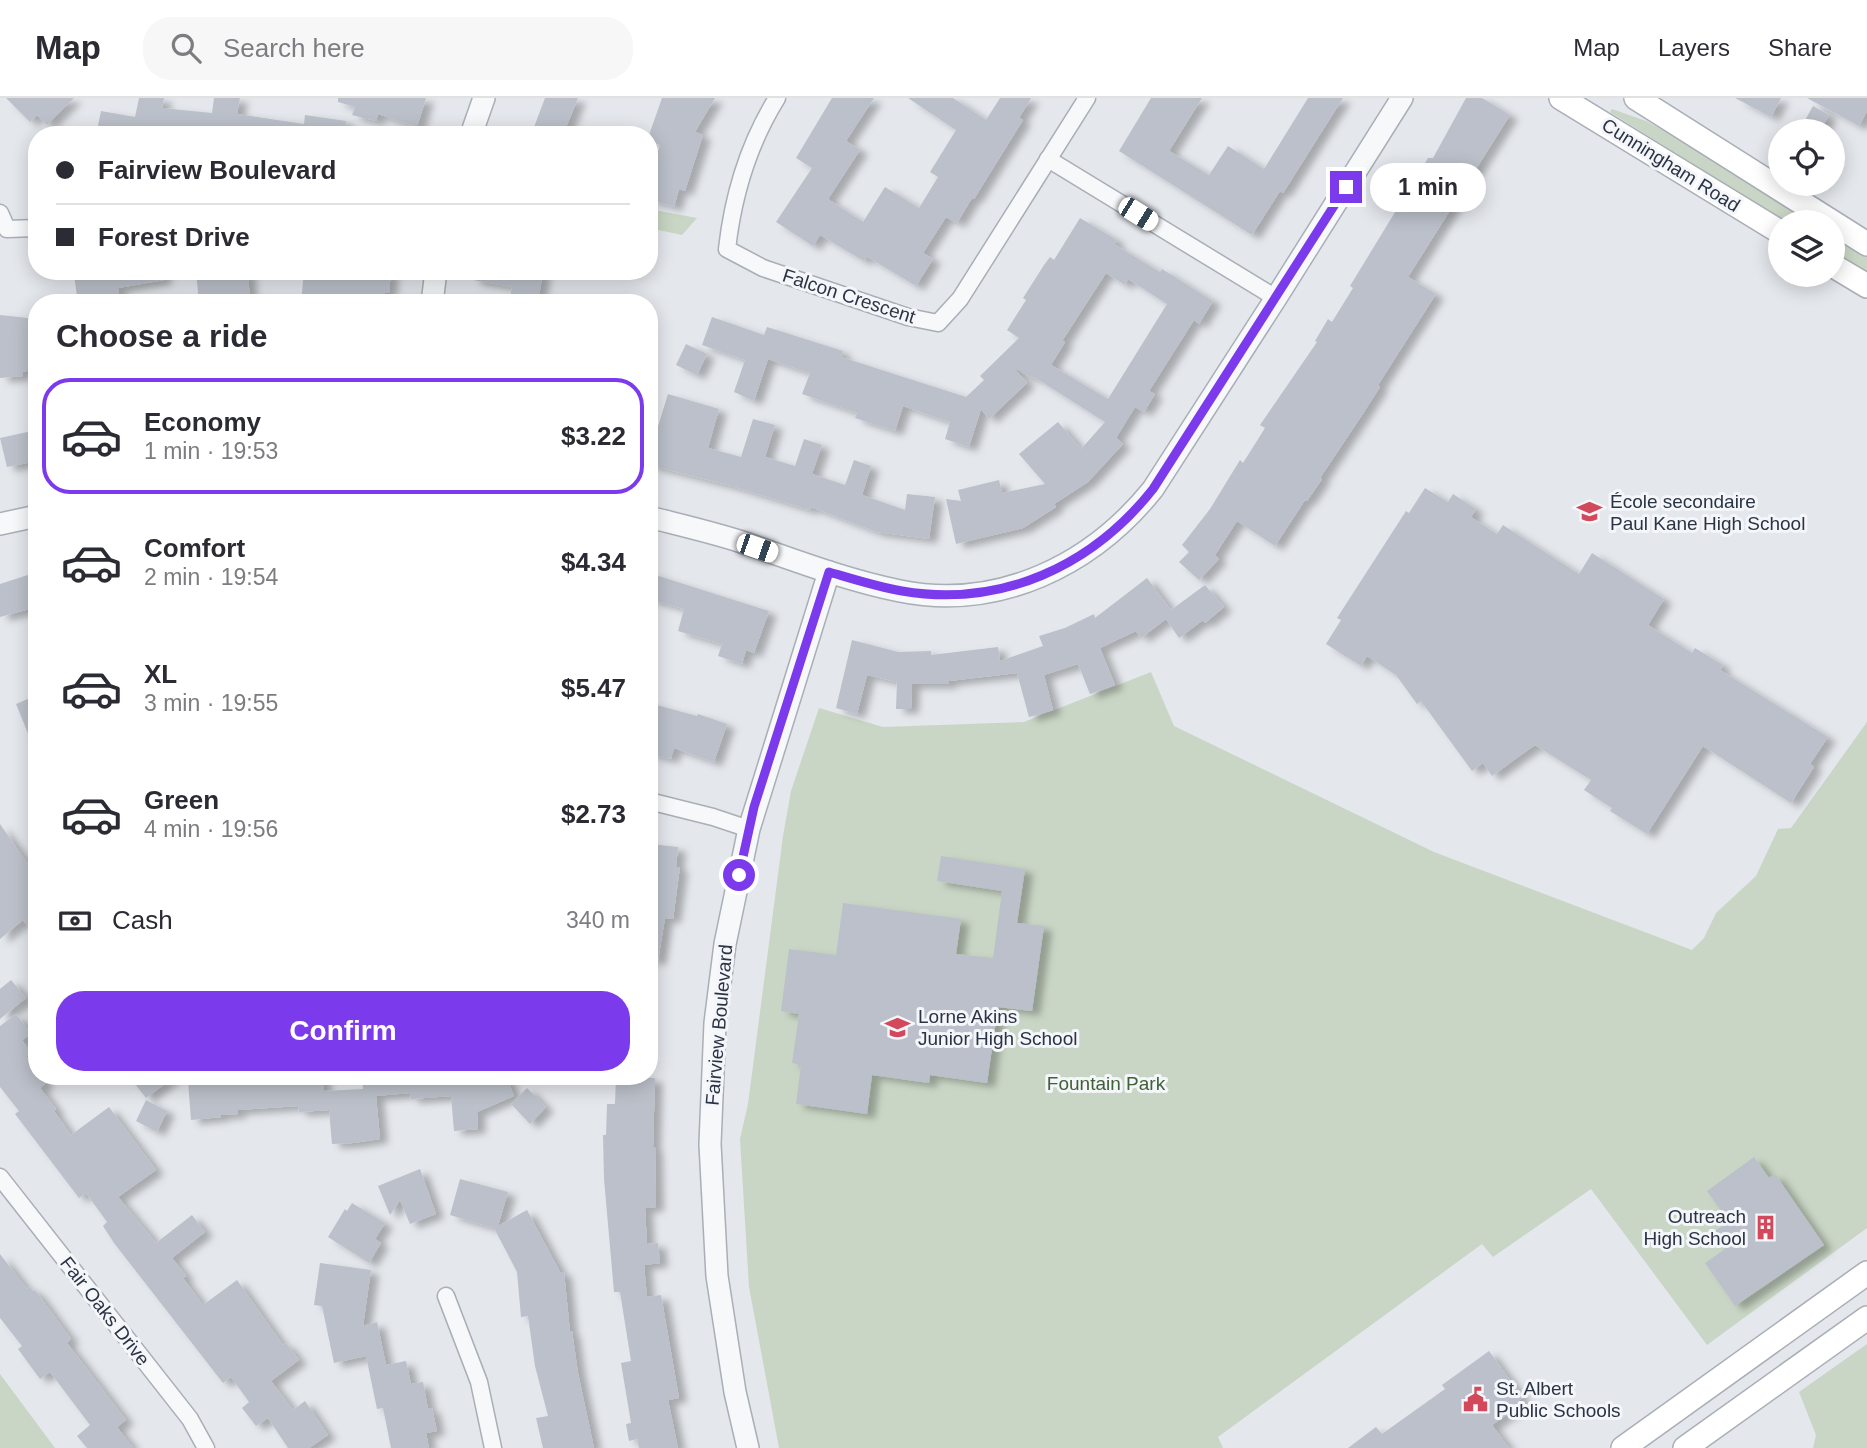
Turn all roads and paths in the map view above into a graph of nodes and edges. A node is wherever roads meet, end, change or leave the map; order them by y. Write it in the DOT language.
graph roads {
  1 [pos="484,98"];
  2 [pos="777,98"];
  3 [pos="1087,98"];
  4 [pos="1402,98"];
  5 [pos="1561,98"];
  6 [pos="1636,98"];
  7 [pos="474,126"];
  8 [pos="1048,159"];
  9 [pos="0,214"];
  10 [pos="1768,225"];
  11 [pos="28,228"];
  12 [pos="1867,244"];
  13 [pos="1845,272"];
  14 [pos="1867,286"];
  15 [pos="1276,298"];
  16 [pos="28,518"];
  17 [pos="658,519"];
  18 [pos="0,524"];
  19 [pos="829,572"];
  20 [pos="658,803"];
  21 [pos="749,829"];
  22 [pos="0,1177"];
  23 [pos="1867,1273"];
  24 [pos="446,1296"];
  25 [pos="1867,1318"];
  26 [pos="206,1448"];
  27 [pos="493,1448"];
  28 [pos="748,1448"];
  29 [pos="1623,1448"];
  30 [pos="1685,1448"];
  1 -- 7 [label="street"];
  2 -- 8 [label="street, Falcon Crescent"];
  3 -- 8 [label="street, Falcon Crescent"];
  4 -- 15 [label="street"];
  5 -- 10 [label="main road, Cunningham Road"];
  6 -- 12 [label="main road, Cunningham Road"];
  8 -- 15 [label="street"];
  9 -- 11 [label="street"];
  13 -- 14 [label="main road"];
  15 -- 19 [label="street"];
  16 -- 18 [label="street"];
  17 -- 19 [label="street"];
  19 -- 21 [label="street, Fairview Boulevard"];
  20 -- 21 [label="street"];
  21 -- 28 [label="street, Fairview Boulevard"];
  22 -- 26 [label="street, Fair Oaks Drive"];
  23 -- 29 [label="main road"];
  24 -- 27 [label="street"];
  25 -- 30 [label="main road"];
}
